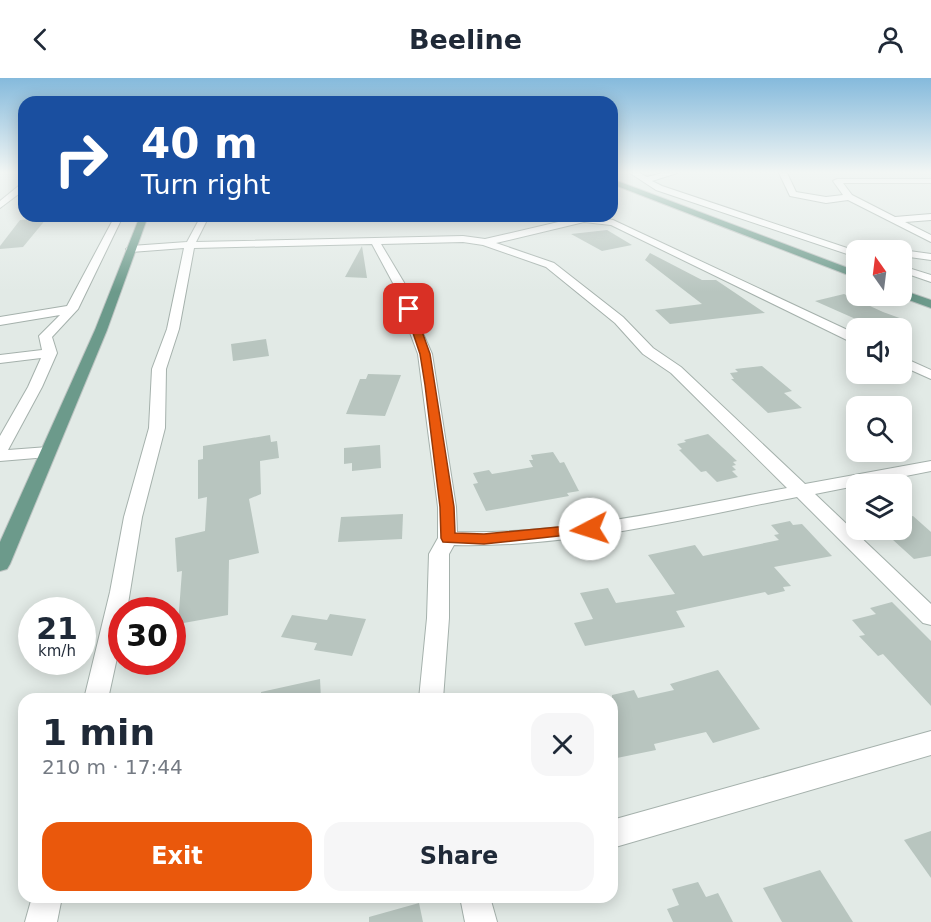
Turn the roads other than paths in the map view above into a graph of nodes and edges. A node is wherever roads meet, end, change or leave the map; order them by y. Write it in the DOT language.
graph roads {
  1 [pos="691,212"];
  2 [pos="737,212"];
  3 [pos="877,212"];
  4 [pos="931,217"];
  5 [pos="891,220"];
  6 [pos="115,222"];
  7 [pos="142,222"];
  8 [pos="202,222"];
  9 [pos="571,222"];
  10 [pos="606,222"];
  11 [pos="931,239"];
  12 [pos="375,241"];
  13 [pos="485,242"];
  14 [pos="190,245"];
  15 [pos="131,249"];
  16 [pos="846,251"];
  17 [pos="912,254"];
  18 [pos="931,257"];
  19 [pos="846,272"];
  20 [pos="912,272"];
  21 [pos="931,279"];
  22 [pos="912,297"];
  23 [pos="931,304"];
  24 [pos="72,309"];
  25 [pos="0,321"];
  26 [pos="846,334"];
  27 [pos="50,353"];
  28 [pos="0,359"];
  29 [pos="912,366"];
  30 [pos="931,375"];
  31 [pos="0,450"];
  32 [pos="48,452"];
  33 [pos="0,456"];
  34 [pos="931,466"];
  35 [pos="799,492"];
  36 [pos="448,538"];
  37 [pos="0,564"];
  38 [pos="931,617"];
  39 [pos="97,693"];
  40 [pos="432,693"];
  41 [pos="931,743"];
  42 [pos="618,832"];
  43 [pos="46,903"];
  44 [pos="41,922"];
  1 -- 19 [label="main road"];
  2 -- 16 [label="street"];
  3 -- 5 [label="street"];
  4 -- 5 [label="street"];
  5 -- 11 [label="street"];
  6 -- 24 [label="street"];
  7 -- 15 [label="main road"];
  8 -- 14 [label="street"];
  9 -- 13 [label="street"];
  10 -- 26 [label="street"];
  12 -- 13 [label="street"];
  12 -- 14 [label="street"];
  12 -- 36 [label="street"];
  13 -- 35 [label="street"];
  14 -- 15 [label="street"];
  14 -- 39 [label="street"];
  15 -- 32 [label="main road"];
  17 -- 18 [label="street"];
  20 -- 21 [label="street"];
  22 -- 23 [label="main road"];
  24 -- 25 [label="street"];
  24 -- 27 [label="street"];
  27 -- 28 [label="street"];
  27 -- 31 [label="street"];
  29 -- 30 [label="street"];
  32 -- 33 [label="street"];
  32 -- 37 [label="main road"];
  34 -- 35 [label="street"];
  35 -- 36 [label="street"];
  35 -- 38 [label="street"];
  36 -- 40 [label="street"];
  41 -- 42 [label="street"];
  43 -- 44 [label="street"];
}
